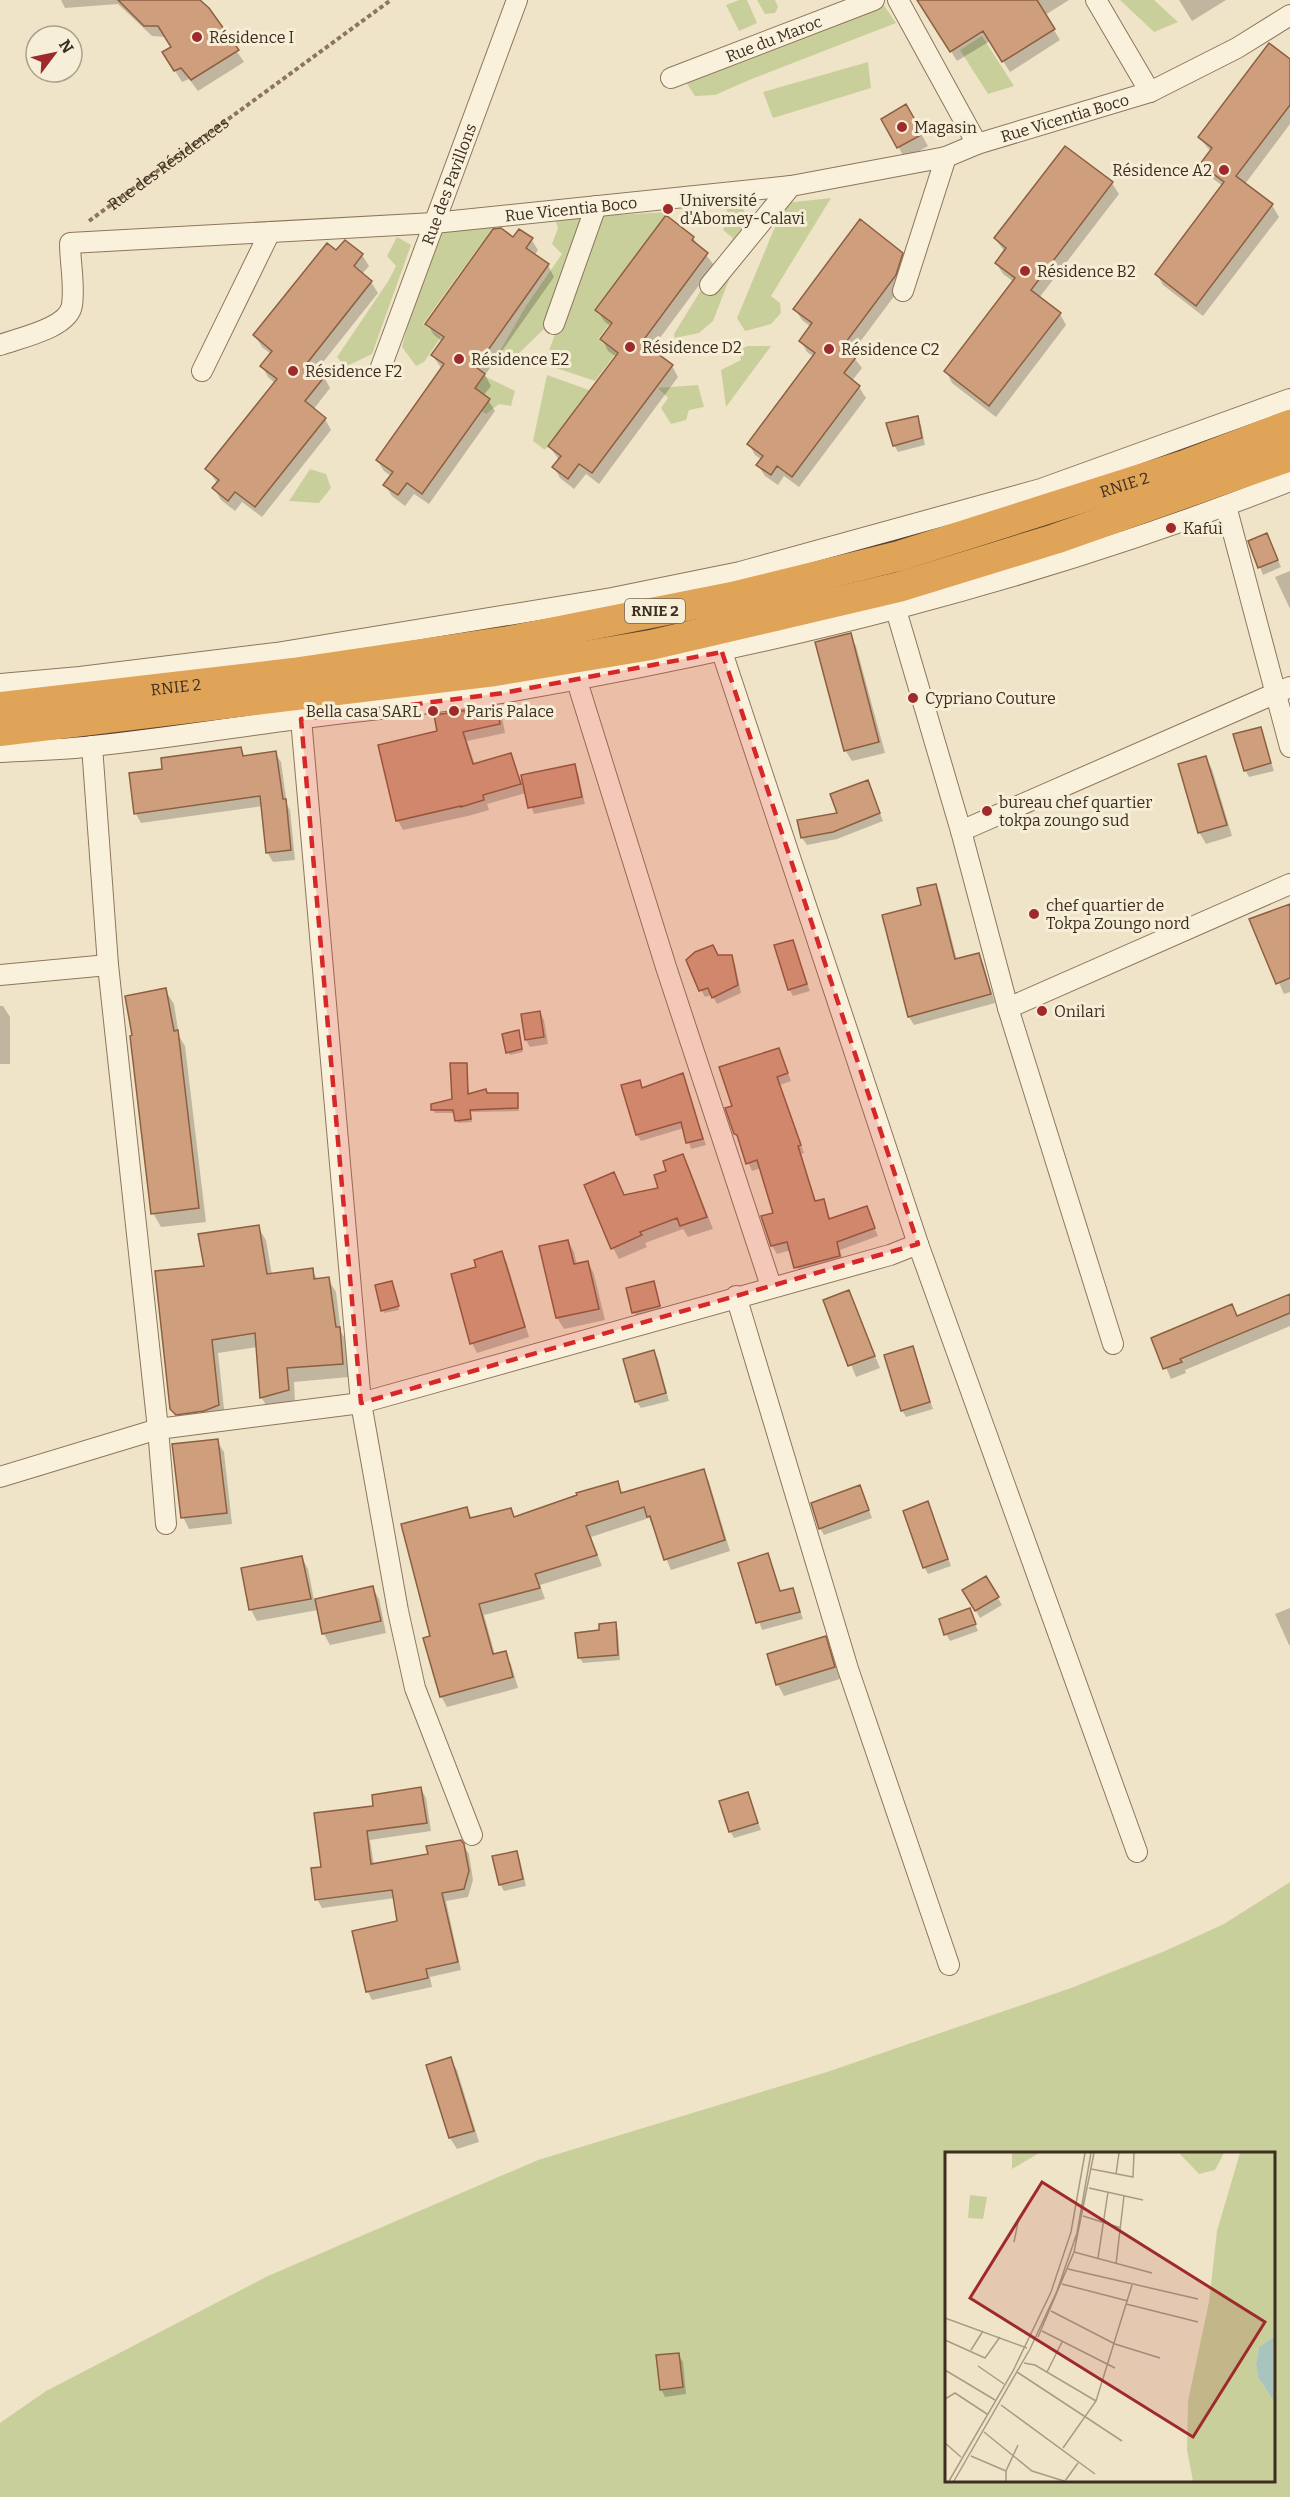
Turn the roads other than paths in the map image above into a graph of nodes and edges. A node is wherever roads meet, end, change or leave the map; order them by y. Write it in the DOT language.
graph roads {
  1 [pos="517,0"];
  2 [pos="874,0"];
  3 [pos="898,0"];
  4 [pos="1096,0"];
  5 [pos="1290,15"];
  6 [pos="671,78"];
  7 [pos="1150,92"];
  8 [pos="977,144"];
  9 [pos="946,157"];
  10 [pos="791,186"];
  11 [pos="596,206"];
  12 [pos="434,223"];
  13 [pos="270,232"];
  14 [pos="710,285"];
  15 [pos="903,291"];
  16 [pos="554,324"];
  17 [pos="0,345"];
  18 [pos="381,368"];
  19 [pos="202,371"];
  20 [pos="1290,399"];
  21 [pos="1290,425"];
  22 [pos="1290,456"];
  23 [pos="1290,481"];
  24 [pos="1226,506"];
  25 [pos="896,610"];
  26 [pos="722,652"];
  27 [pos="576,678"];
  28 [pos="0,684"];
  29 [pos="1283,690"];
  30 [pos="0,707"];
  31 [pos="301,718"];
  32 [pos="0,731"];
  33 [pos="92,747"];
  34 [pos="1290,747"];
  35 [pos="0,752"];
  36 [pos="961,831"];
  37 [pos="1290,884"];
  38 [pos="108,965"];
  39 [pos="0,975"];
  40 [pos="1008,1008"];
  41 [pos="918,1244"];
  42 [pos="771,1286"];
  43 [pos="736,1296"];
  44 [pos="1113,1344"];
  45 [pos="362,1403"];
  46 [pos="158,1429"];
  47 [pos="0,1477"];
  48 [pos="166,1524"];
  49 [pos="472,1835"];
  50 [pos="1137,1852"];
  51 [pos="950,1965"];
  1 -- 12 [label="street, Rue des Pavillons"];
  2 -- 6 [label="street, Rue du Maroc"];
  3 -- 8 [label="street"];
  4 -- 7 [label="street"];
  5 -- 7 [label="street, Rue Vicentia Boco"];
  7 -- 8 [label="street, Rue Vicentia Boco"];
  8 -- 9 [label="street, Rue Vicentia Boco"];
  9 -- 10 [label="street, Rue Vicentia Boco"];
  9 -- 15 [label="street"];
  10 -- 11 [label="street, Rue Vicentia Boco"];
  10 -- 14 [label="street"];
  11 -- 12 [label="street, Rue Vicentia Boco"];
  11 -- 16 [label="street"];
  12 -- 13 [label="street, Rue Vicentia Boco"];
  12 -- 18 [label="street, Rue des Pavillons"];
  13 -- 17 [label="street, Rue Vicentia Boco"];
  13 -- 19 [label="street"];
  20 -- 28 [label="street"];
  21 -- 30 [label="highway, RNIE 2 / RNIE 2"];
  22 -- 32 [label="highway, RNIE 2 / RNIE 2"];
  23 -- 24 [label="street"];
  24 -- 25 [label="street"];
  24 -- 29 [label="street"];
  25 -- 26 [label="street"];
  25 -- 36 [label="street"];
  26 -- 27 [label="street"];
  26 -- 41 [label="street"];
  27 -- 31 [label="street"];
  27 -- 42 [label="street"];
  29 -- 34 [label="street"];
  29 -- 36 [label="street"];
  31 -- 33 [label="street"];
  31 -- 45 [label="street"];
  33 -- 35 [label="street"];
  33 -- 38 [label="street"];
  36 -- 40 [label="street"];
  37 -- 40 [label="street"];
  38 -- 39 [label="street"];
  38 -- 46 [label="street"];
  40 -- 44 [label="street"];
  41 -- 42 [label="street"];
  41 -- 50 [label="street"];
  42 -- 43 [label="street"];
  43 -- 45 [label="street"];
  43 -- 51 [label="street"];
  45 -- 46 [label="street"];
  45 -- 49 [label="street"];
  46 -- 47 [label="street"];
  46 -- 48 [label="street"];
}
